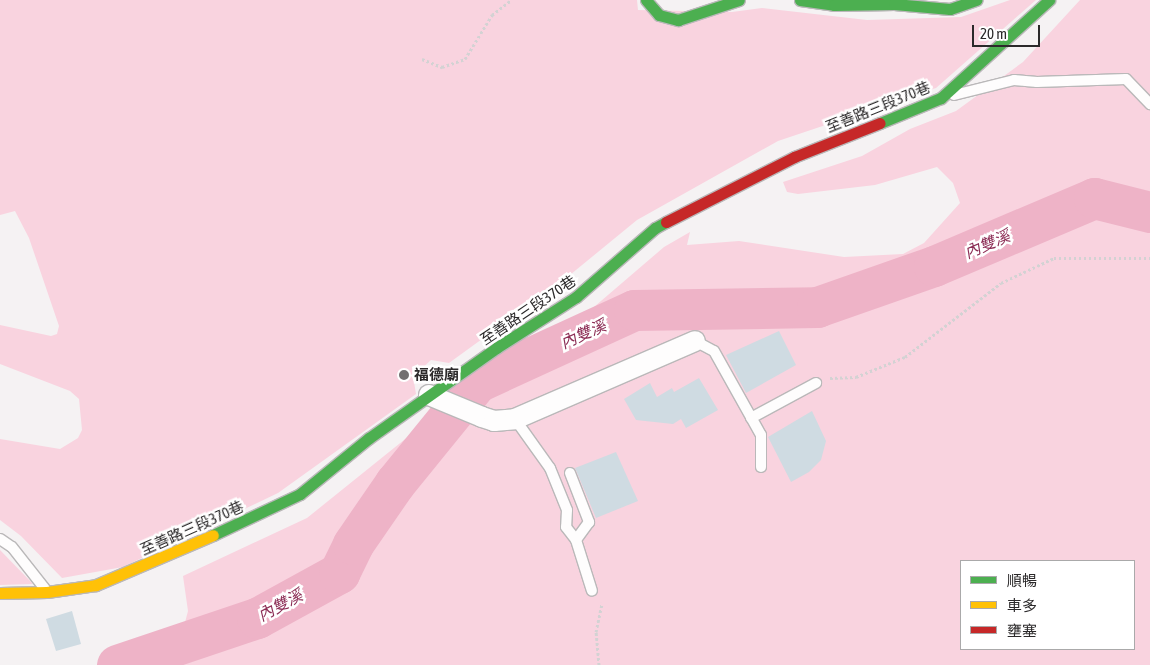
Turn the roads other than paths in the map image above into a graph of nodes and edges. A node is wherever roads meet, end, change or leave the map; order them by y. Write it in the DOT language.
graph roads {
  1 [pos="646,0"];
  2 [pos="739,0"];
  3 [pos="800,0"];
  4 [pos="976,0"];
  5 [pos="1049,0"];
  6 [pos="941,98"];
  7 [pos="1150,104"];
  8 [pos="695,340"];
  9 [pos="816,382"];
  10 [pos="429,396"];
  11 [pos="751,418"];
  12 [pos="514,420"];
  13 [pos="761,467"];
  14 [pos="570,473"];
  15 [pos="0,538"];
  16 [pos="576,540"];
  17 [pos="592,591"];
  18 [pos="47,592"];
  19 [pos="0,593"];
  1 -- 2 [label="street"];
  3 -- 4 [label="street"];
  5 -- 6 [label="street, 至善路三段370巷"];
  6 -- 7 [label="lane"];
  6 -- 10 [label="street, 至善路三段370巷"];
  8 -- 11 [label="lane"];
  8 -- 12 [label="street"];
  9 -- 11 [label="lane"];
  10 -- 12 [label="street"];
  10 -- 18 [label="street, 至善路三段370巷"];
  11 -- 13 [label="lane"];
  12 -- 16 [label="lane"];
  14 -- 16 [label="lane"];
  15 -- 18 [label="lane"];
  16 -- 17 [label="lane"];
  18 -- 19 [label="street, 至善路三段370巷"];
}
